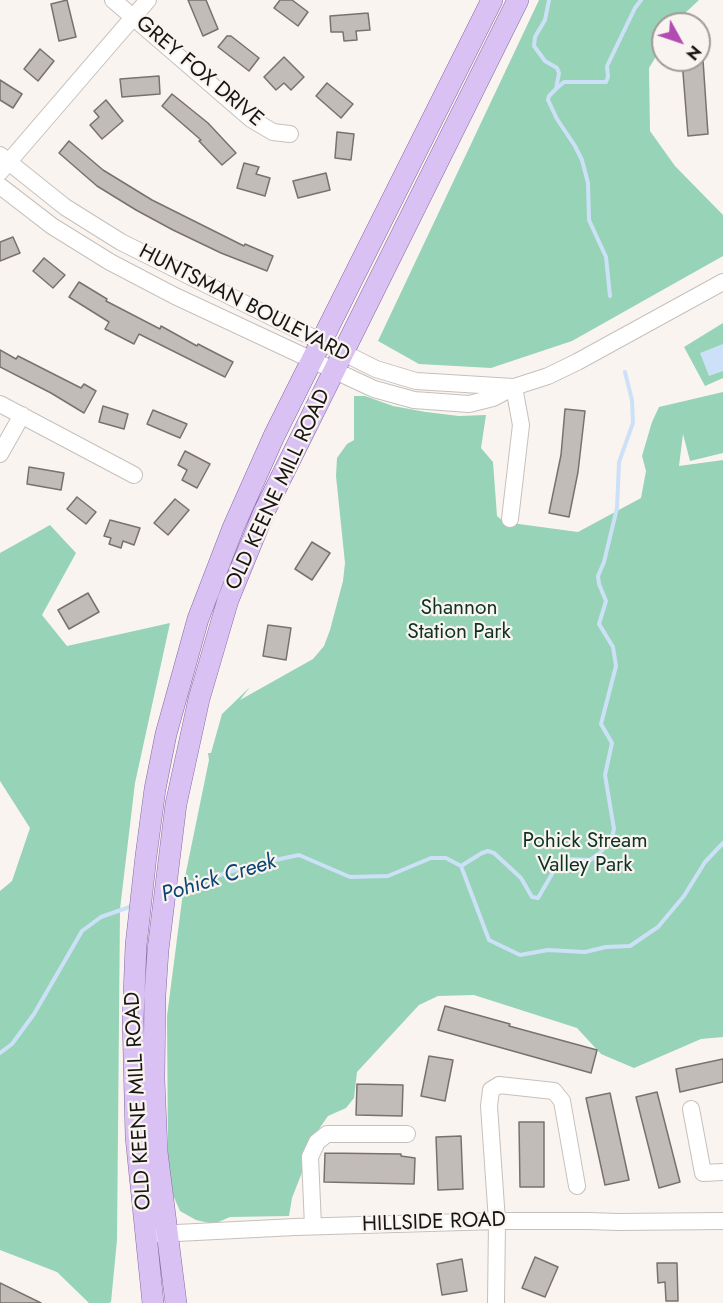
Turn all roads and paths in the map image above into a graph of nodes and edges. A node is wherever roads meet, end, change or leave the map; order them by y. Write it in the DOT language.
graph roads {
  1 [pos="113,0"];
  2 [pos="148,0"];
  3 [pos="492,0"];
  4 [pos="518,0"];
  5 [pos="133,17"];
  6 [pos="290,134"];
  7 [pos="3,163"];
  8 [pos="0,186"];
  9 [pos="723,282"];
  10 [pos="316,351"];
  11 [pos="339,362"];
  12 [pos="514,387"];
  13 [pos="0,404"];
  14 [pos="22,415"];
  15 [pos="0,454"];
  16 [pos="134,475"];
  17 [pos="510,519"];
  18 [pos="691,1109"];
  19 [pos="407,1134"];
  20 [pos="723,1172"];
  21 [pos="577,1186"];
  22 [pos="497,1221"];
  23 [pos="723,1221"];
  24 [pos="313,1226"];
  25 [pos="167,1233"];
  26 [pos="146,1236"];
  27 [pos="153,1303"];
  28 [pos="176,1303"];
  29 [pos="496,1303"];
  1 -- 5 [label="street, GREY FOX DRIVE"];
  2 -- 5 [label="street"];
  3 -- 10 [label="main road, OLD KEENE MILL ROAD"];
  4 -- 11 [label="main road, OLD KEENE MILL ROAD"];
  5 -- 6 [label="street, GREY FOX DRIVE"];
  5 -- 7 [label="street"];
  7 -- 10 [label="street, HUNTSMAN BOULEVARD"];
  8 -- 10 [label="street, HUNTSMAN BOULEVARD"];
  9 -- 12 [label="street, HUNTSMAN BOULEVARD"];
  10 -- 11 [label="street, HUNTSMAN BOULEVARD"];
  10 -- 26 [label="main road, OLD KEENE MILL ROAD"];
  11 -- 12 [label="street, HUNTSMAN BOULEVARD"];
  11 -- 25 [label="main road, OLD KEENE MILL ROAD"];
  12 -- 17 [label="street"];
  13 -- 14 [label="street"];
  14 -- 15 [label="street"];
  14 -- 16 [label="street"];
  18 -- 20 [label="street"];
  19 -- 24 [label="street"];
  21 -- 22 [label="street"];
  22 -- 23 [label="street, HILLSIDE ROAD"];
  22 -- 24 [label="street, HILLSIDE ROAD"];
  22 -- 29 [label="street"];
  24 -- 25 [label="street, HILLSIDE ROAD"];
  25 -- 26 [label="street, HILLSIDE ROAD"];
  25 -- 28 [label="main road, OLD KEENE MILL ROAD"];
  26 -- 27 [label="main road, OLD KEENE MILL ROAD"];
}
